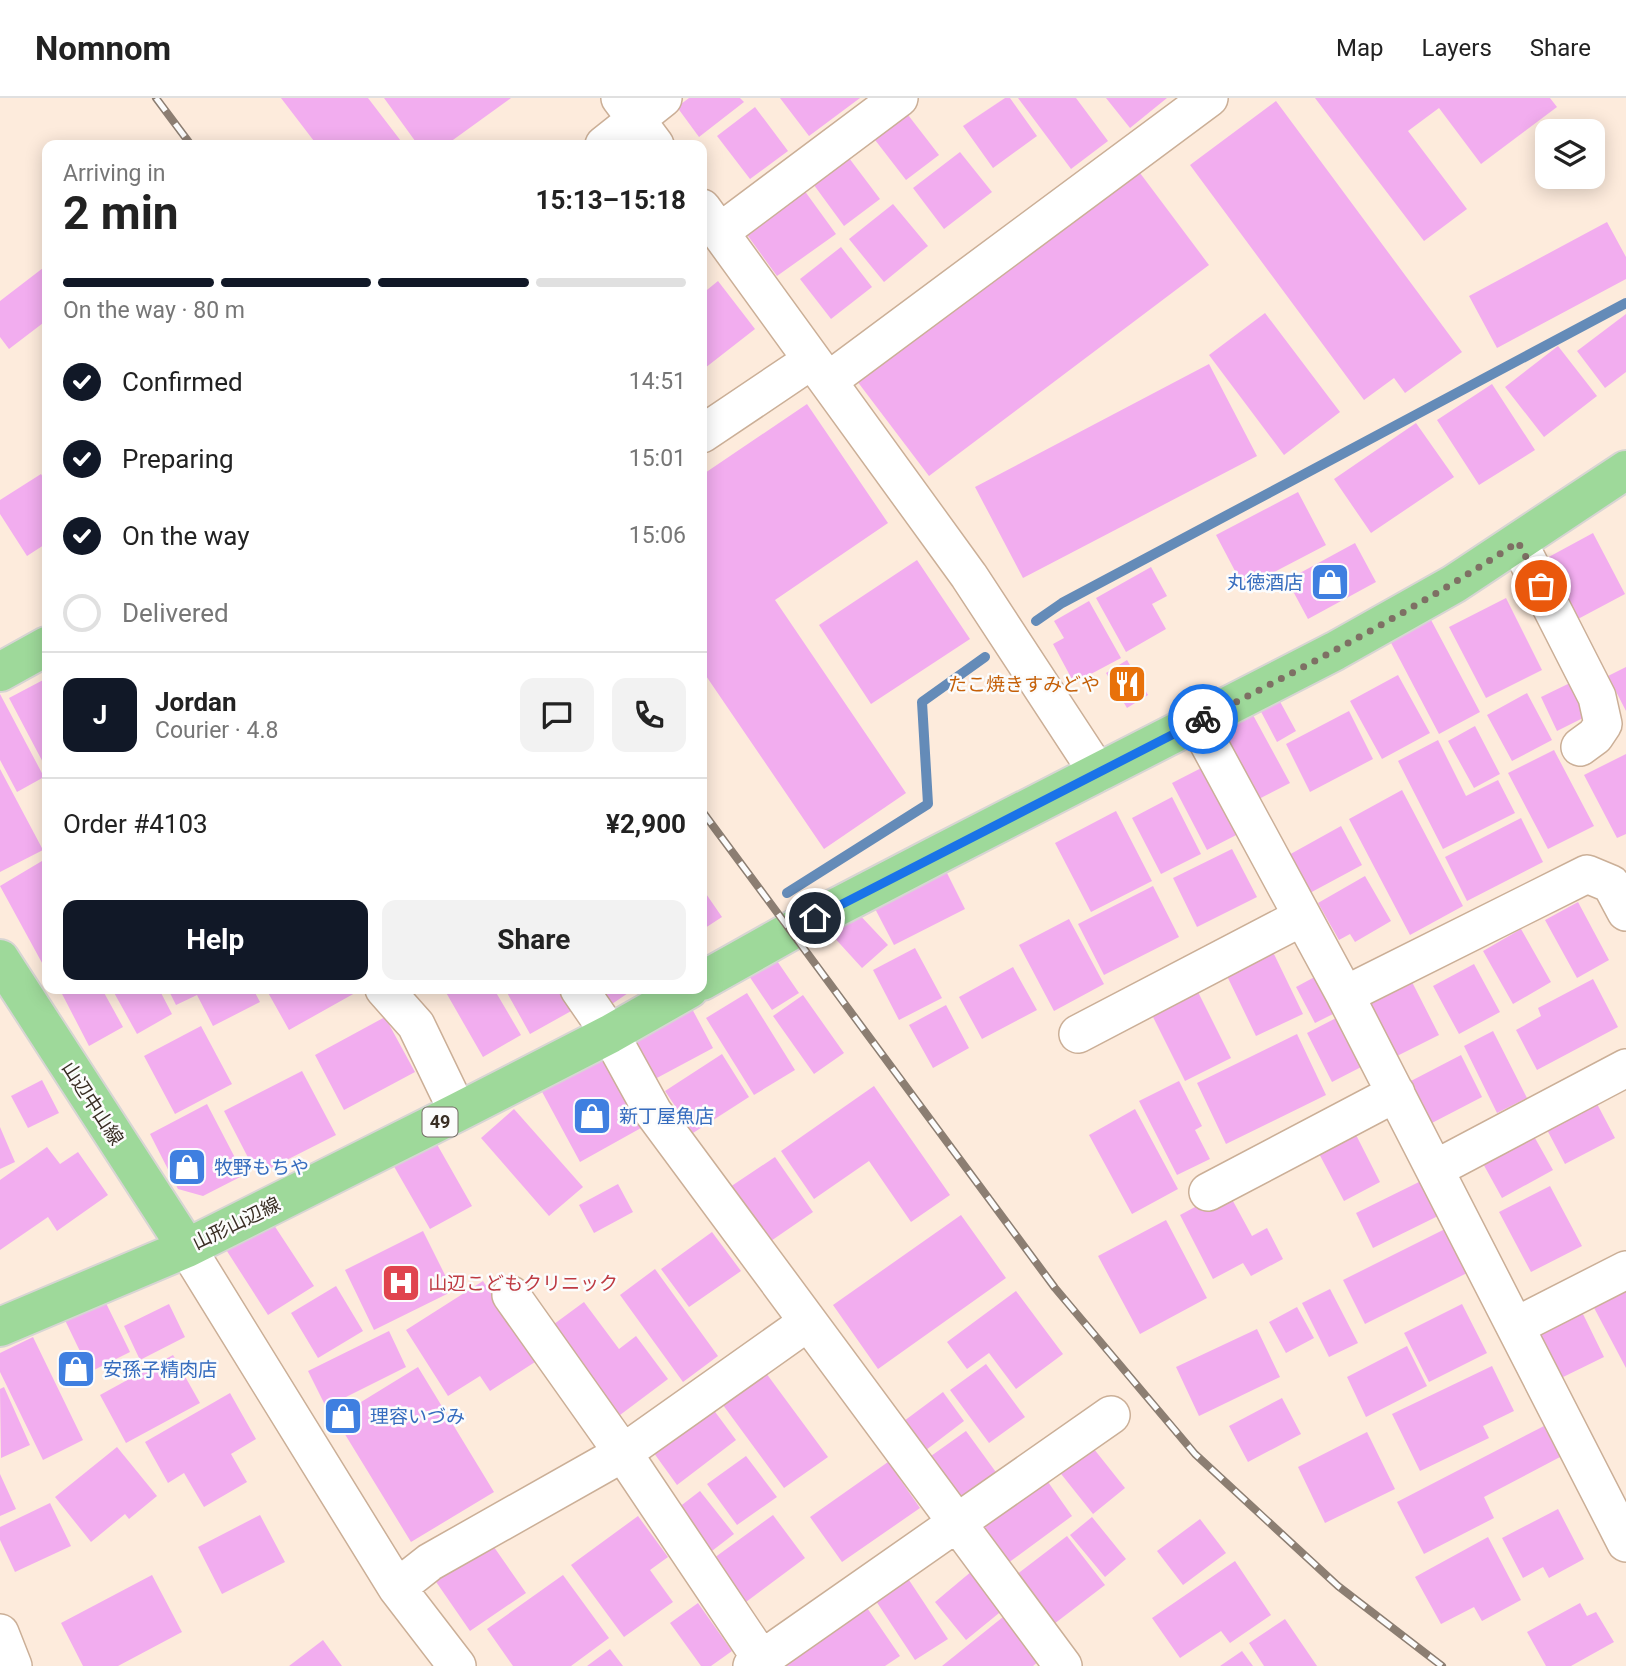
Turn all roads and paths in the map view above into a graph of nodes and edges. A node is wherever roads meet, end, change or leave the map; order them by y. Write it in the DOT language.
graph roads {
  1 [pos="899,98"];
  2 [pos="1209,98"];
  3 [pos="644,115"];
  4 [pos="611,140"];
  5 [pos="711,220"];
  6 [pos="820,370"];
  7 [pos="707,431"];
  8 [pos="1626,470"];
  9 [pos="1518,542"];
  10 [pos="42,649"];
  11 [pos="0,672"];
  12 [pos="1197,722"];
  13 [pos="1580,747"];
  14 [pos="1098,773"];
  15 [pos="1626,912"];
  16 [pos="1302,917"];
  17 [pos="0,959"];
  18 [pos="707,978"];
  19 [pos="388,994"];
  20 [pos="582,994"];
  21 [pos="680,994"];
  22 [pos="1345,995"];
  23 [pos="610,1034"];
  24 [pos="1077,1034"];
  25 [pos="1626,1068"];
  26 [pos="1396,1094"];
  27 [pos="458,1112"];
  28 [pos="1435,1169"];
  29 [pos="1208,1192"];
  30 [pos="187,1248"];
  31 [pos="1626,1270"];
  32 [pos="510,1295"];
  33 [pos="808,1322"];
  34 [pos="1516,1326"];
  35 [pos="0,1327"];
  36 [pos="1111,1415"];
  37 [pos="623,1453"];
  38 [pos="958,1521"];
  39 [pos="1623,1531"];
  40 [pos="397,1588"];
  41 [pos="0,1633"];
  42 [pos="760,1664"];
  43 [pos="13,1666"];
  44 [pos="457,1666"];
  45 [pos="1063,1666"];
  1 -- 5 [label="street"];
  2 -- 6 [label="street"];
  3 -- 4 [label="street"];
  5 -- 6 [label="street"];
  6 -- 7 [label="street"];
  6 -- 14 [label="street"];
  8 -- 9 [label="main road"];
  9 -- 12 [label="main road"];
  9 -- 13 [label="street"];
  10 -- 11 [label="main road"];
  12 -- 14 [label="main road"];
  12 -- 16 [label="street"];
  14 -- 18 [label="main road"];
  15 -- 22 [label="street"];
  16 -- 22 [label="street"];
  16 -- 24 [label="street"];
  17 -- 30 [label="main road, 山辺中山線"];
  19 -- 27 [label="street"];
  20 -- 23 [label="street"];
  21 -- 23 [label="main road, 山形山辺線 / 49"];
  22 -- 26 [label="street"];
  23 -- 27 [label="main road, 山形山辺線 / 49"];
  23 -- 33 [label="street"];
  25 -- 28 [label="street"];
  26 -- 28 [label="street"];
  26 -- 29 [label="street"];
  27 -- 30 [label="main road, 山形山辺線 / 49"];
  28 -- 34 [label="street"];
  30 -- 35 [label="main road, 山形山辺線 / 49"];
  30 -- 40 [label="street"];
  31 -- 34 [label="street"];
  32 -- 37 [label="street"];
  33 -- 37 [label="street"];
  33 -- 38 [label="street"];
  34 -- 39 [label="street"];
  36 -- 38 [label="street"];
  37 -- 40 [label="street"];
  37 -- 42 [label="street"];
  38 -- 42 [label="street"];
  38 -- 45 [label="street"];
  40 -- 44 [label="street"];
  41 -- 43 [label="street"];
}
